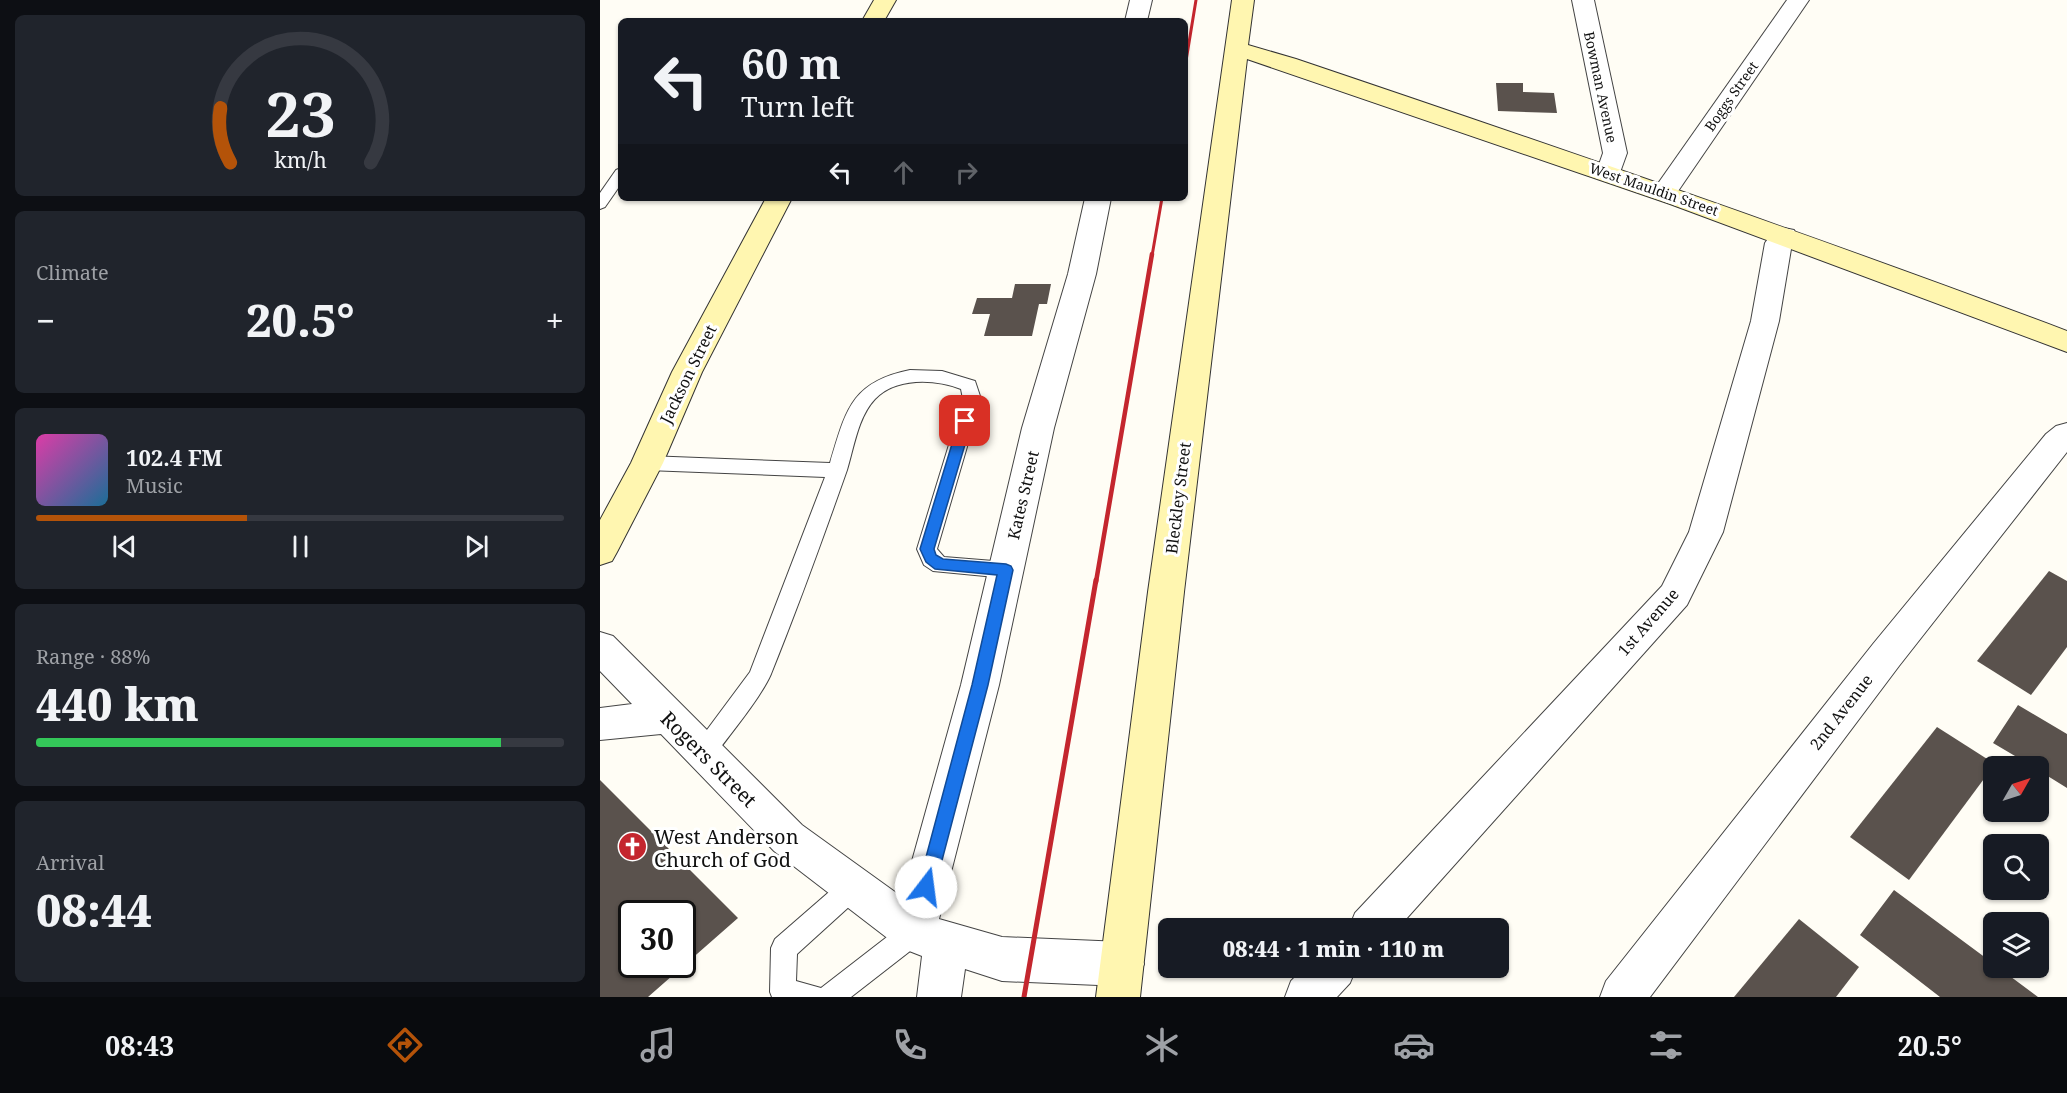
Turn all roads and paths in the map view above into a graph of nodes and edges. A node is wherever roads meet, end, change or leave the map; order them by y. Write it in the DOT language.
graph roads {
  1 [pos="885,0"];
  2 [pos="1141,0"];
  3 [pos="1243,0"];
  4 [pos="1583,0"];
  5 [pos="1798,0"];
  6 [pos="875,18"];
  7 [pos="1137,18"];
  8 [pos="1237,50"];
  9 [pos="1609,173"];
  10 [pos="618,177"];
  11 [pos="1665,192"];
  12 [pos="777,201"];
  13 [pos="1097,201"];
  14 [pos="600,204"];
  15 [pos="1784,236"];
  16 [pos="2067,342"];
  17 [pos="2067,434"];
  18 [pos="647,463"];
  19 [pos="837,470"];
  20 [pos="600,552"];
  21 [pos="1006,570"];
  22 [pos="600,646"];
  23 [pos="667,717"];
  24 [pos="600,724"];
  25 [pos="703,753"];
  26 [pos="853,886"];
  27 [pos="1379,918"];
  28 [pos="930,937"];
  29 [pos="1325,978"];
  30 [pos="1120,981"];
  31 [pos="780,994"];
  32 [pos="812,997"];
  33 [pos="830,997"];
  34 [pos="939,997"];
  35 [pos="1307,997"];
  36 [pos="1622,997"];
  1 -- 6 [label="street"];
  2 -- 7 [label="street"];
  3 -- 8 [label="street, Bleckley Street"];
  4 -- 9 [label="street, Bowman Avenue"];
  5 -- 11 [label="street, Boggs Street"];
  8 -- 9 [label="street, West Mauldin Street"];
  8 -- 30 [label="street, Bleckley Street"];
  9 -- 11 [label="street, West Mauldin Street"];
  10 -- 14 [label="lane"];
  11 -- 15 [label="street, West Mauldin Street"];
  12 -- 18 [label="street, Jackson Street"];
  13 -- 21 [label="street, Kates Street"];
  15 -- 16 [label="street, West Mauldin Street"];
  15 -- 27 [label="street, 1st Avenue"];
  17 -- 36 [label="street, 2nd Avenue"];
  18 -- 19 [label="lane"];
  18 -- 20 [label="street, Jackson Street"];
  19 -- 21 [label="lane"];
  19 -- 25 [label="lane"];
  21 -- 28 [label="street, Kates Street"];
  22 -- 23 [label="street, Rogers Street"];
  23 -- 24 [label="street"];
  23 -- 25 [label="street, Rogers Street"];
  25 -- 26 [label="street, Rogers Street"];
  26 -- 28 [label="street, Rogers Street"];
  26 -- 31 [label="lane"];
  28 -- 30 [label="street, Rogers Street"];
  28 -- 33 [label="lane"];
  28 -- 34 [label="street, Kates Street"];
  29 -- 35 [label="street"];
  31 -- 32 [label="lane"];
}
